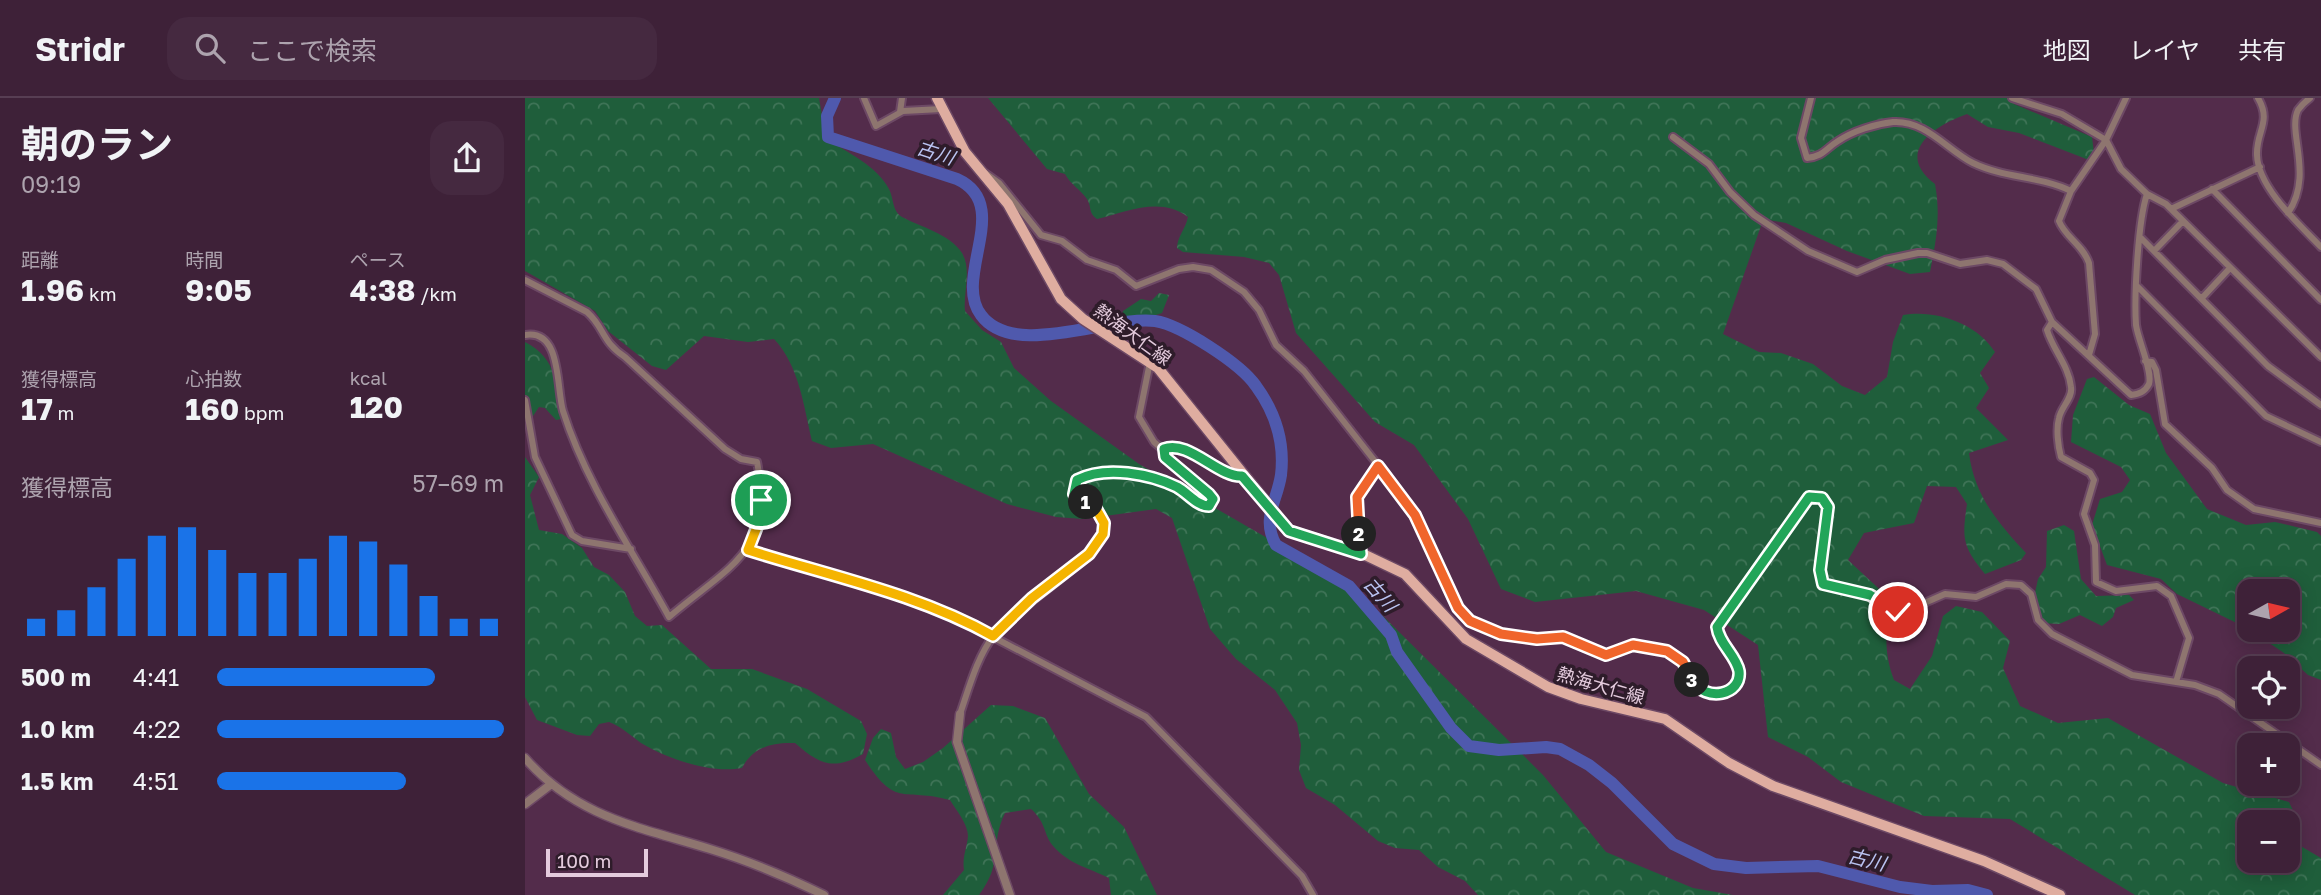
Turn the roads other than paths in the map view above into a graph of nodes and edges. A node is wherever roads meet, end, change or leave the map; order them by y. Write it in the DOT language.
graph roads {
  1 [pos="865,98"];
  2 [pos="902,98"];
  3 [pos="937,98"];
  4 [pos="1811,98"];
  5 [pos="2012,98"];
  6 [pos="2126,98"];
  7 [pos="2258,98"];
  8 [pos="2310,98"];
  9 [pos="941,109"];
  10 [pos="900,112"];
  11 [pos="1673,137"];
  12 [pos="2106,140"];
  13 [pos="2260,167"];
  14 [pos="983,173"];
  15 [pos="2212,189"];
  16 [pos="2071,191"];
  17 [pos="2147,194"];
  18 [pos="2171,209"];
  19 [pos="2288,213"];
  20 [pos="2183,221"];
  21 [pos="2140,237"];
  22 [pos="2321,247"];
  23 [pos="2155,250"];
  24 [pos="2230,268"];
  25 [pos="525,281"];
  26 [pos="2138,287"];
  27 [pos="2202,298"];
  28 [pos="2321,300"];
  29 [pos="2052,322"];
  30 [pos="525,335"];
  31 [pos="2089,355"];
  32 [pos="2321,357"];
  33 [pos="2145,361"];
  34 [pos="1150,362"];
  35 [pos="525,400"];
  36 [pos="2321,405"];
  37 [pos="2321,442"];
  38 [pos="1163,450"];
  39 [pos="1378,466"];
  40 [pos="1242,476"];
  41 [pos="2321,523"];
  42 [pos="631,549"];
  43 [pos="748,550"];
  44 [pos="1361,554"];
  45 [pos="993,636"];
  46 [pos="2176,682"];
  47 [pos="960,714"];
  48 [pos="525,758"];
  49 [pos="2321,765"];
  50 [pos="550,785"];
  51 [pos="525,804"];
  52 [pos="824,895"];
  53 [pos="1010,895"];
  54 [pos="1313,895"];
  55 [pos="2060,895"];
  1 -- 10 [label="street"];
  2 -- 10 [label="street"];
  3 -- 9 [label="main road, 熱海大仁線"];
  4 -- 16 [label="street"];
  5 -- 12 [label="street"];
  6 -- 12 [label="street"];
  7 -- 13 [label="street"];
  8 -- 19 [label="street"];
  9 -- 10 [label="street"];
  9 -- 14 [label="main road, 熱海大仁線"];
  11 -- 29 [label="street"];
  12 -- 16 [label="street"];
  12 -- 17 [label="street"];
  13 -- 15 [label="street"];
  13 -- 19 [label="street"];
  14 -- 34 [label="main road, 熱海大仁線"];
  14 -- 39 [label="street"];
  15 -- 18 [label="street"];
  15 -- 28 [label="street"];
  16 -- 31 [label="street"];
  17 -- 18 [label="street"];
  17 -- 21 [label="street"];
  18 -- 20 [label="street"];
  19 -- 22 [label="street"];
  20 -- 23 [label="street"];
  20 -- 24 [label="street"];
  21 -- 23 [label="street"];
  21 -- 26 [label="street"];
  23 -- 27 [label="street"];
  24 -- 27 [label="street"];
  24 -- 32 [label="street"];
  25 -- 43 [label="street"];
  26 -- 33 [label="street"];
  26 -- 37 [label="street"];
  27 -- 36 [label="street"];
  29 -- 31 [label="street"];
  29 -- 46 [label="street"];
  30 -- 42 [label="street"];
  31 -- 33 [label="street"];
  33 -- 41 [label="street"];
  34 -- 38 [label="street"];
  34 -- 40 [label="main road, 熱海大仁線"];
  35 -- 42 [label="street"];
  38 -- 40 [label="street"];
  38 -- 45 [label="street"];
  39 -- 44 [label="street"];
  39 -- 46 [label="street"];
  40 -- 44 [label="main road, 熱海大仁線"];
  42 -- 43 [label="street"];
  43 -- 45 [label="street"];
  44 -- 55 [label="main road, 熱海大仁線"];
  45 -- 47 [label="street"];
  45 -- 54 [label="street"];
  46 -- 49 [label="street"];
  47 -- 53 [label="street"];
  48 -- 50 [label="street"];
  50 -- 51 [label="street"];
  50 -- 52 [label="street"];
}
